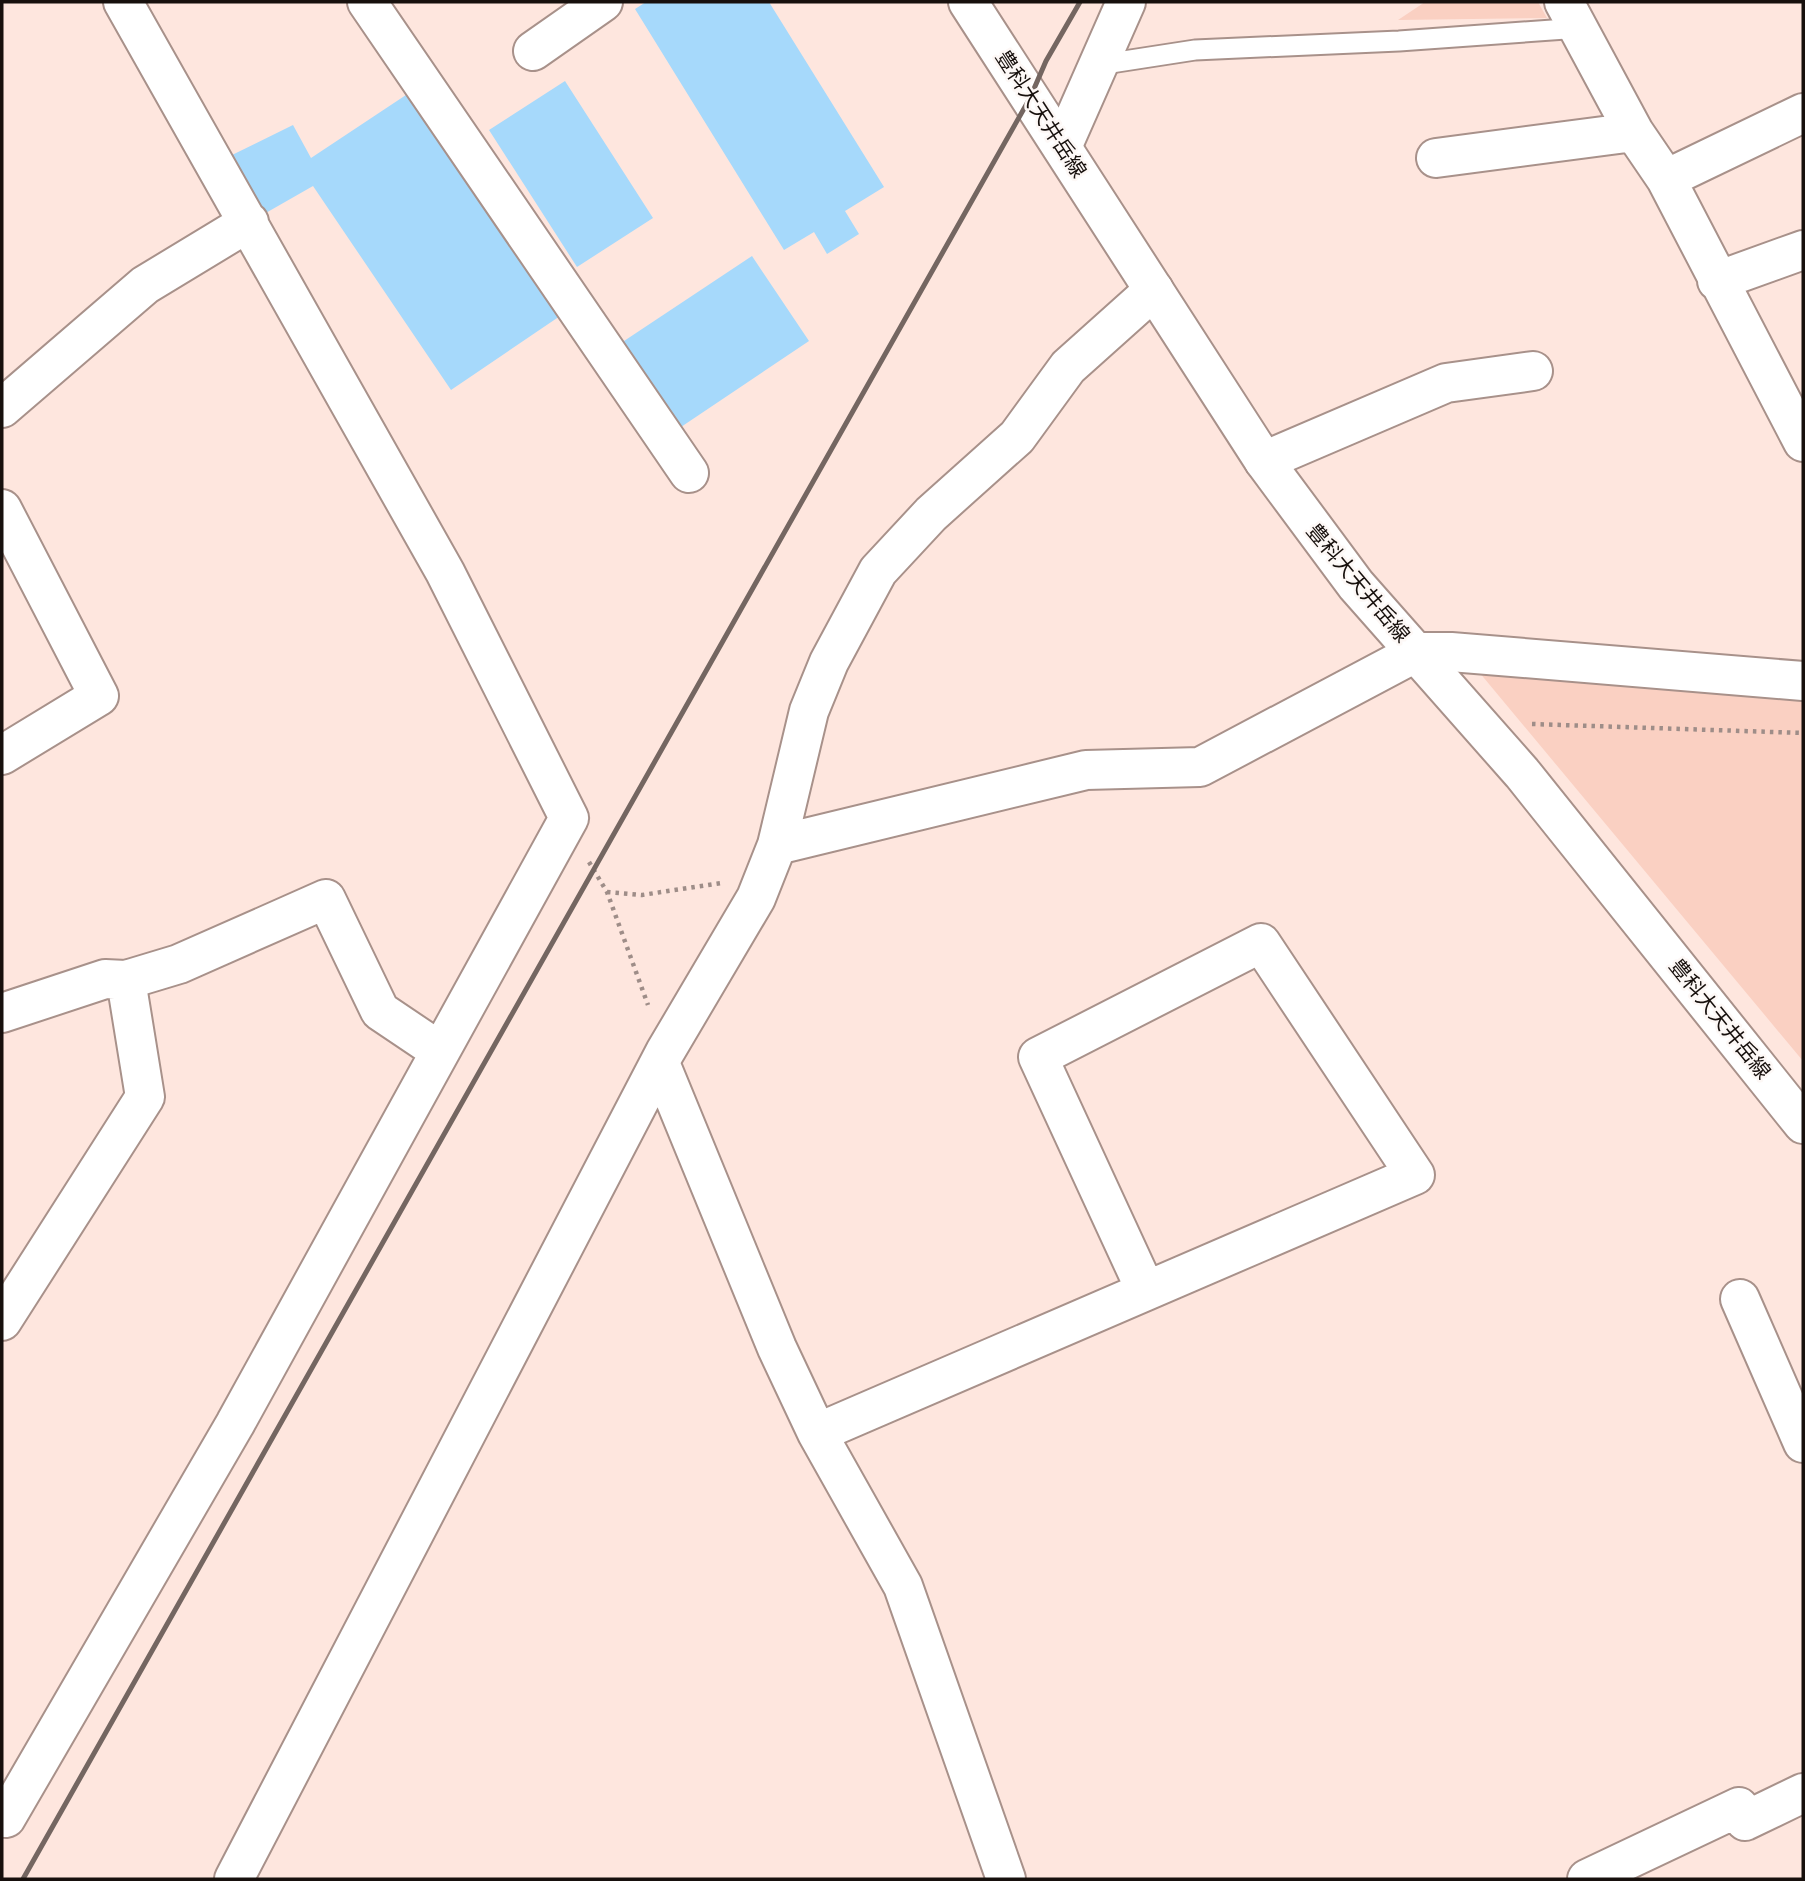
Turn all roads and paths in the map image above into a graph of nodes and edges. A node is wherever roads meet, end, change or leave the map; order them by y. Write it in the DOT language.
graph roads {
  1 [pos="123,2"];
  2 [pos="367,2"];
  3 [pos="603,2"];
  4 [pos="968,2"];
  5 [pos="1126,2"];
  6 [pos="1572,15"];
  7 [pos="533,51"];
  8 [pos="1098,65"];
  9 [pos="1803,113"];
  10 [pos="1634,132"];
  11 [pos="1062,147"];
  12 [pos="1436,158"];
  13 [pos="1666,179"];
  14 [pos="249,222"];
  15 [pos="1803,250"];
  16 [pos="1717,281"];
  17 [pos="1154,290"];
  18 [pos="1533,371"];
  19 [pos="2,408"];
  20 [pos="1803,442"];
  21 [pos="1264,461"];
  22 [pos="689,473"];
  23 [pos="2,509"];
  24 [pos="1417,652"];
  25 [pos="1803,681"];
  26 [pos="1524,724"];
  27 [pos="1803,733"];
  28 [pos="2,755"];
  29 [pos="569,818"];
  30 [pos="771,861"];
  31 [pos="607,892"];
  32 [pos="126,981"];
  33 [pos="2,1013"];
  34 [pos="438,1050"];
  35 [pos="662,1057"];
  36 [pos="1803,1124"];
  37 [pos="1146,1291"];
  38 [pos="1740,1299"];
  39 [pos="2,1321"];
  40 [pos="817,1433"];
  41 [pos="1803,1443"];
  42 [pos="1803,1793"];
  43 [pos="2,1815"];
  44 [pos="234,1879"];
  45 [pos="1006,1879"];
  46 [pos="1587,1879"];
  1 -- 14 [label="street"];
  2 -- 22 [label="street"];
  3 -- 7 [label="street"];
  4 -- 11 [label="street, 豊科大天井岳線"];
  5 -- 8 [label="street"];
  6 -- 8 [label="lane"];
  6 -- 10 [label="street"];
  8 -- 11 [label="street"];
  9 -- 13 [label="street"];
  10 -- 12 [label="street"];
  10 -- 13 [label="street"];
  11 -- 17 [label="street, 豊科大天井岳線"];
  13 -- 16 [label="street"];
  14 -- 19 [label="street"];
  14 -- 29 [label="street"];
  15 -- 16 [label="street"];
  16 -- 20 [label="street"];
  17 -- 21 [label="street, 豊科大天井岳線"];
  17 -- 30 [label="street"];
  18 -- 21 [label="street"];
  21 -- 24 [label="street, 豊科大天井岳線"];
  23 -- 28 [label="street"];
  24 -- 25 [label="street"];
  24 -- 30 [label="street"];
  24 -- 36 [label="street, 豊科大天井岳線"];
  26 -- 27 [label="path"];
  29 -- 31 [label="path"];
  29 -- 34 [label="street"];
  30 -- 31 [label="path"];
  30 -- 35 [label="street"];
  31 -- 35 [label="path"];
  32 -- 33 [label="street"];
  32 -- 34 [label="street"];
  32 -- 39 [label="street"];
  34 -- 43 [label="street"];
  35 -- 40 [label="street"];
  35 -- 44 [label="street"];
  37 -- 37 [label="street"];
  37 -- 40 [label="street"];
  38 -- 41 [label="street"];
  40 -- 45 [label="street"];
  42 -- 46 [label="street"];
}
